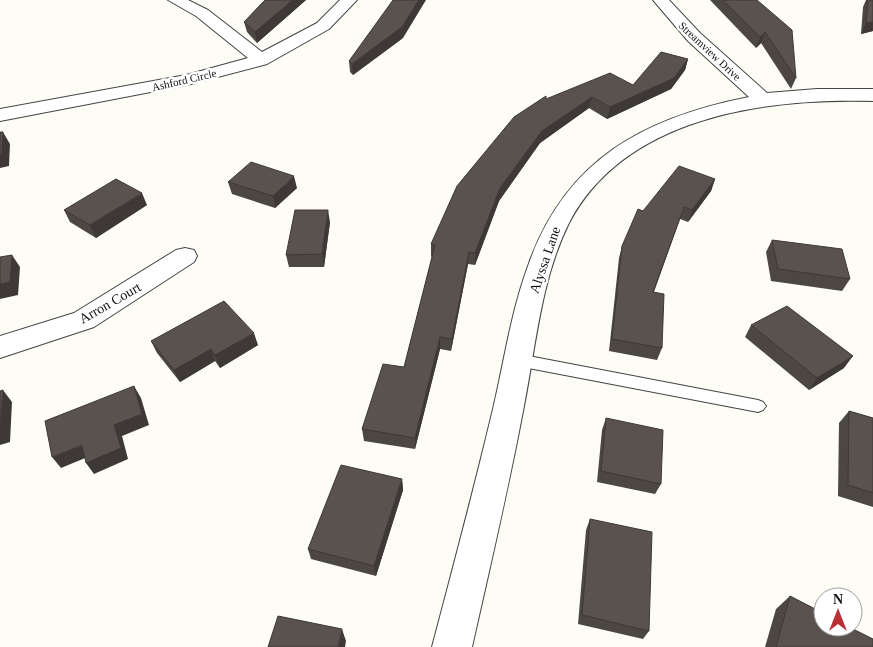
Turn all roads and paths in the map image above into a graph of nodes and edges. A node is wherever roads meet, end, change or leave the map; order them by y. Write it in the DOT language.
graph roads {
  1 [pos="176,0"];
  2 [pos="349,0"];
  3 [pos="661,0"];
  4 [pos="260,60"];
  5 [pos="873,95"];
  6 [pos="762,99"];
  7 [pos="0,116"];
  8 [pos="185,256"];
  9 [pos="0,348"];
  10 [pos="518,360"];
  11 [pos="758,406"];
  12 [pos="452,647"];
  1 -- 4 [label="street"];
  2 -- 4 [label="street, Ashford Circle"];
  3 -- 6 [label="street, Streamview Drive"];
  4 -- 7 [label="street, Ashford Circle"];
  5 -- 6 [label="street, Alyssa Lane"];
  6 -- 10 [label="street, Alyssa Lane"];
  8 -- 9 [label="street, Arron Court"];
  10 -- 11 [label="lane"];
  10 -- 12 [label="street, Alyssa Lane"];
}
